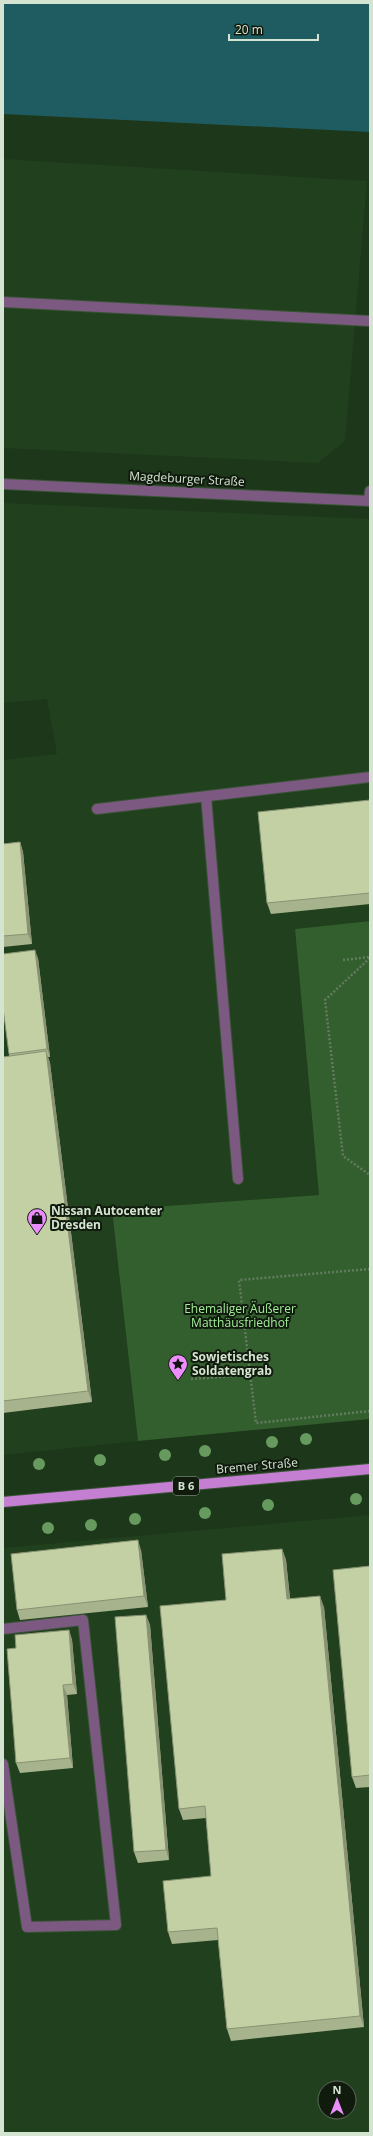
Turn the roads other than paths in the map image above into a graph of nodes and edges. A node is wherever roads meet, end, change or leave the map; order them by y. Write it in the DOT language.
graph roads {
  1 [pos="3,302"];
  2 [pos="370,321"];
  3 [pos="3,484"];
  4 [pos="370,491"];
  5 [pos="370,501"];
  6 [pos="370,777"];
  7 [pos="206,796"];
  8 [pos="97,808"];
  9 [pos="238,1179"];
  10 [pos="370,1469"];
  11 [pos="3,1502"];
  12 [pos="3,1629"];
  13 [pos="3,1764"];
  1 -- 2 [label="street"];
  3 -- 5 [label="street, Magdeburger Straße"];
  4 -- 5 [label="street"];
  6 -- 7 [label="street"];
  7 -- 8 [label="street"];
  7 -- 9 [label="street"];
  10 -- 11 [label="main road, Bremer Straße / B 6"];
  12 -- 13 [label="street"];
}
